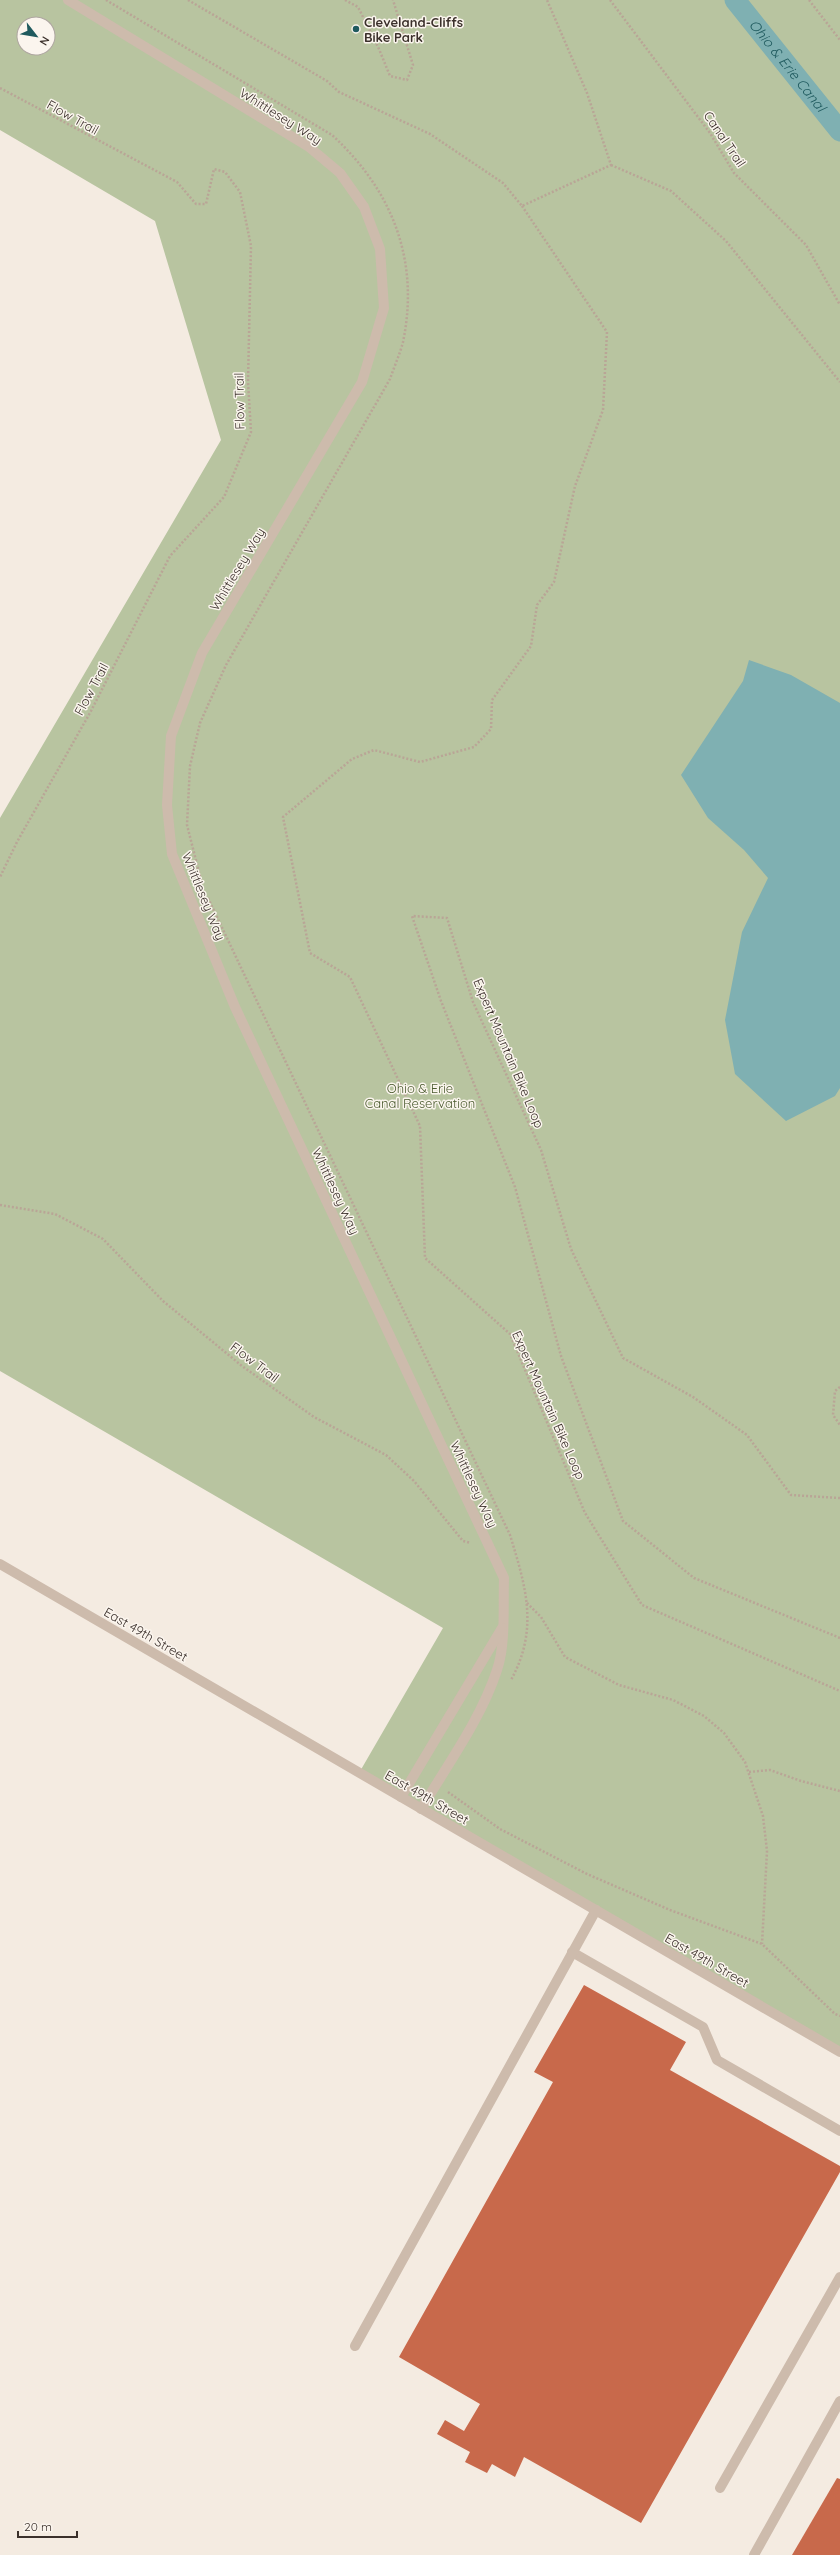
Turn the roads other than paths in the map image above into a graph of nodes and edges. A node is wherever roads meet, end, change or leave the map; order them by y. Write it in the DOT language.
graph roads {
  1 [pos="68,0"];
  2 [pos="0,1564"];
  3 [pos="503,1627"];
  4 [pos="401,1797"];
  5 [pos="422,1809"];
  6 [pos="596,1910"];
  7 [pos="572,1952"];
  8 [pos="840,2052"];
  9 [pos="840,2131"];
  10 [pos="840,2277"];
  11 [pos="354,2346"];
  12 [pos="840,2401"];
  13 [pos="720,2488"];
  14 [pos="754,2555"];
  1 -- 3 [label="street, Whittlesey Way"];
  2 -- 4 [label="street, East 49th Street"];
  3 -- 4 [label="street, Whittlesey Way"];
  3 -- 5 [label="street, Whittlesey Way"];
  4 -- 5 [label="street, East 49th Street"];
  5 -- 6 [label="street, East 49th Street"];
  6 -- 7 [label="street"];
  6 -- 8 [label="street, East 49th Street"];
  7 -- 9 [label="street"];
  7 -- 11 [label="street"];
  10 -- 13 [label="street"];
  12 -- 14 [label="street"];
}
